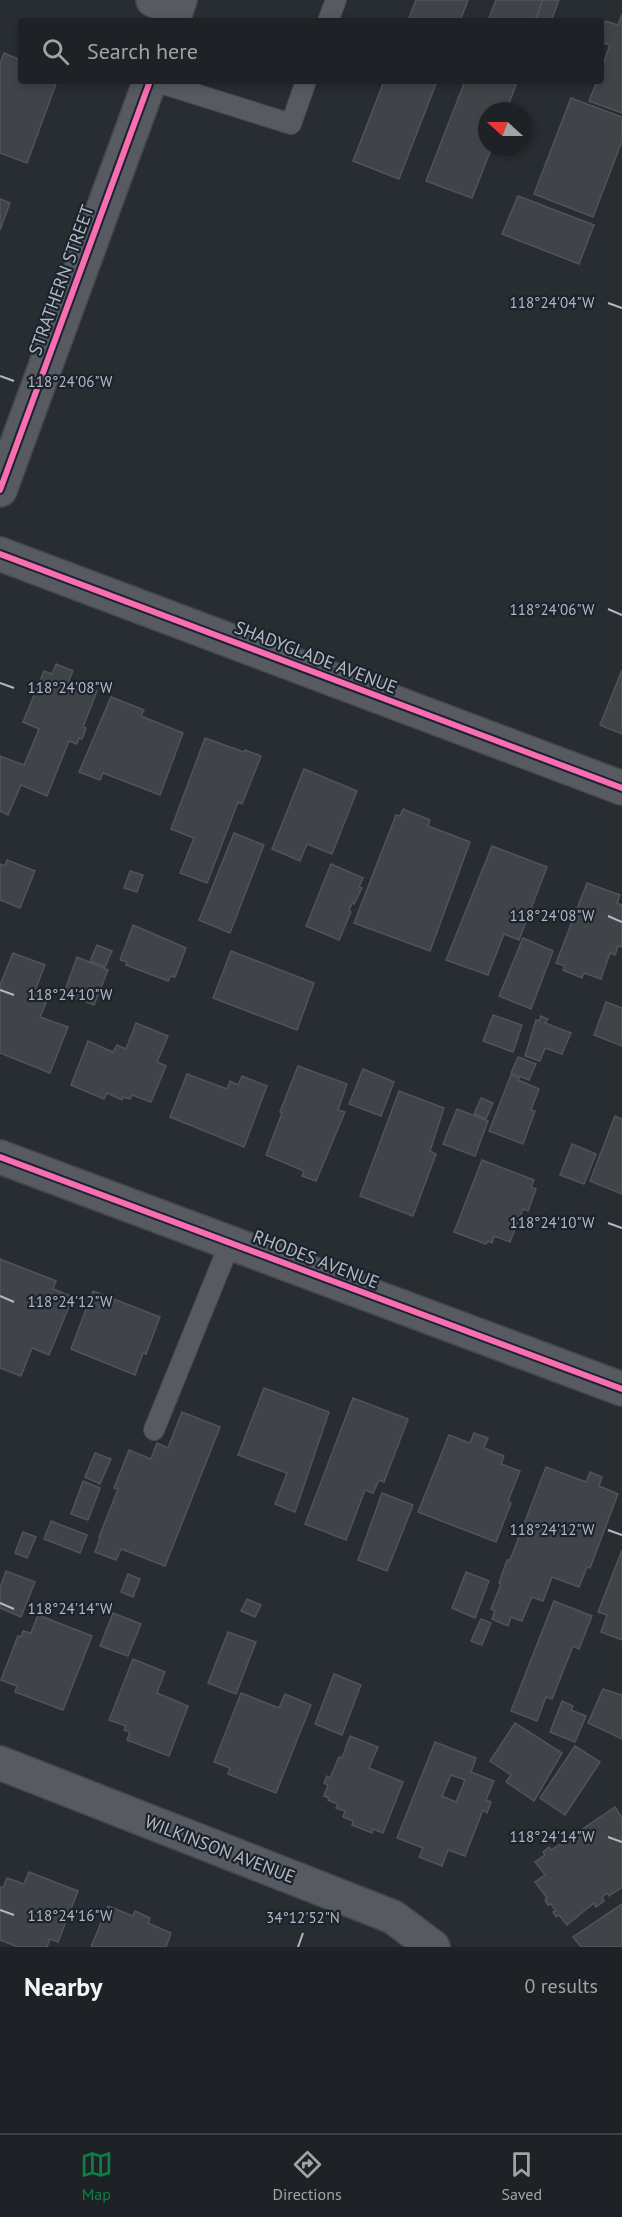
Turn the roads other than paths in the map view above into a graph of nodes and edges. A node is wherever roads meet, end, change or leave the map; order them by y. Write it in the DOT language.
graph roads {
  1 [pos="336,0"];
  2 [pos="329,18"];
  3 [pos="151,84"];
  4 [pos="162,84"];
  5 [pos="305,84"];
  6 [pos="0,490"];
  7 [pos="0,554"];
  8 [pos="622,788"];
  9 [pos="0,1157"];
  10 [pos="230,1243"];
  11 [pos="622,1389"];
  12 [pos="154,1430"];
  13 [pos="0,1763"];
  14 [pos="433,1947"];
  1 -- 2 [label="lane"];
  3 -- 6 [label="street, STRATHERN STREET"];
  4 -- 5 [label="lane"];
  7 -- 8 [label="street, SHADYGLADE AVENUE"];
  9 -- 10 [label="street, RHODES AVENUE"];
  10 -- 11 [label="street, RHODES AVENUE"];
  10 -- 12 [label="lane"];
  13 -- 14 [label="street, WILKINSON AVENUE"];
}
